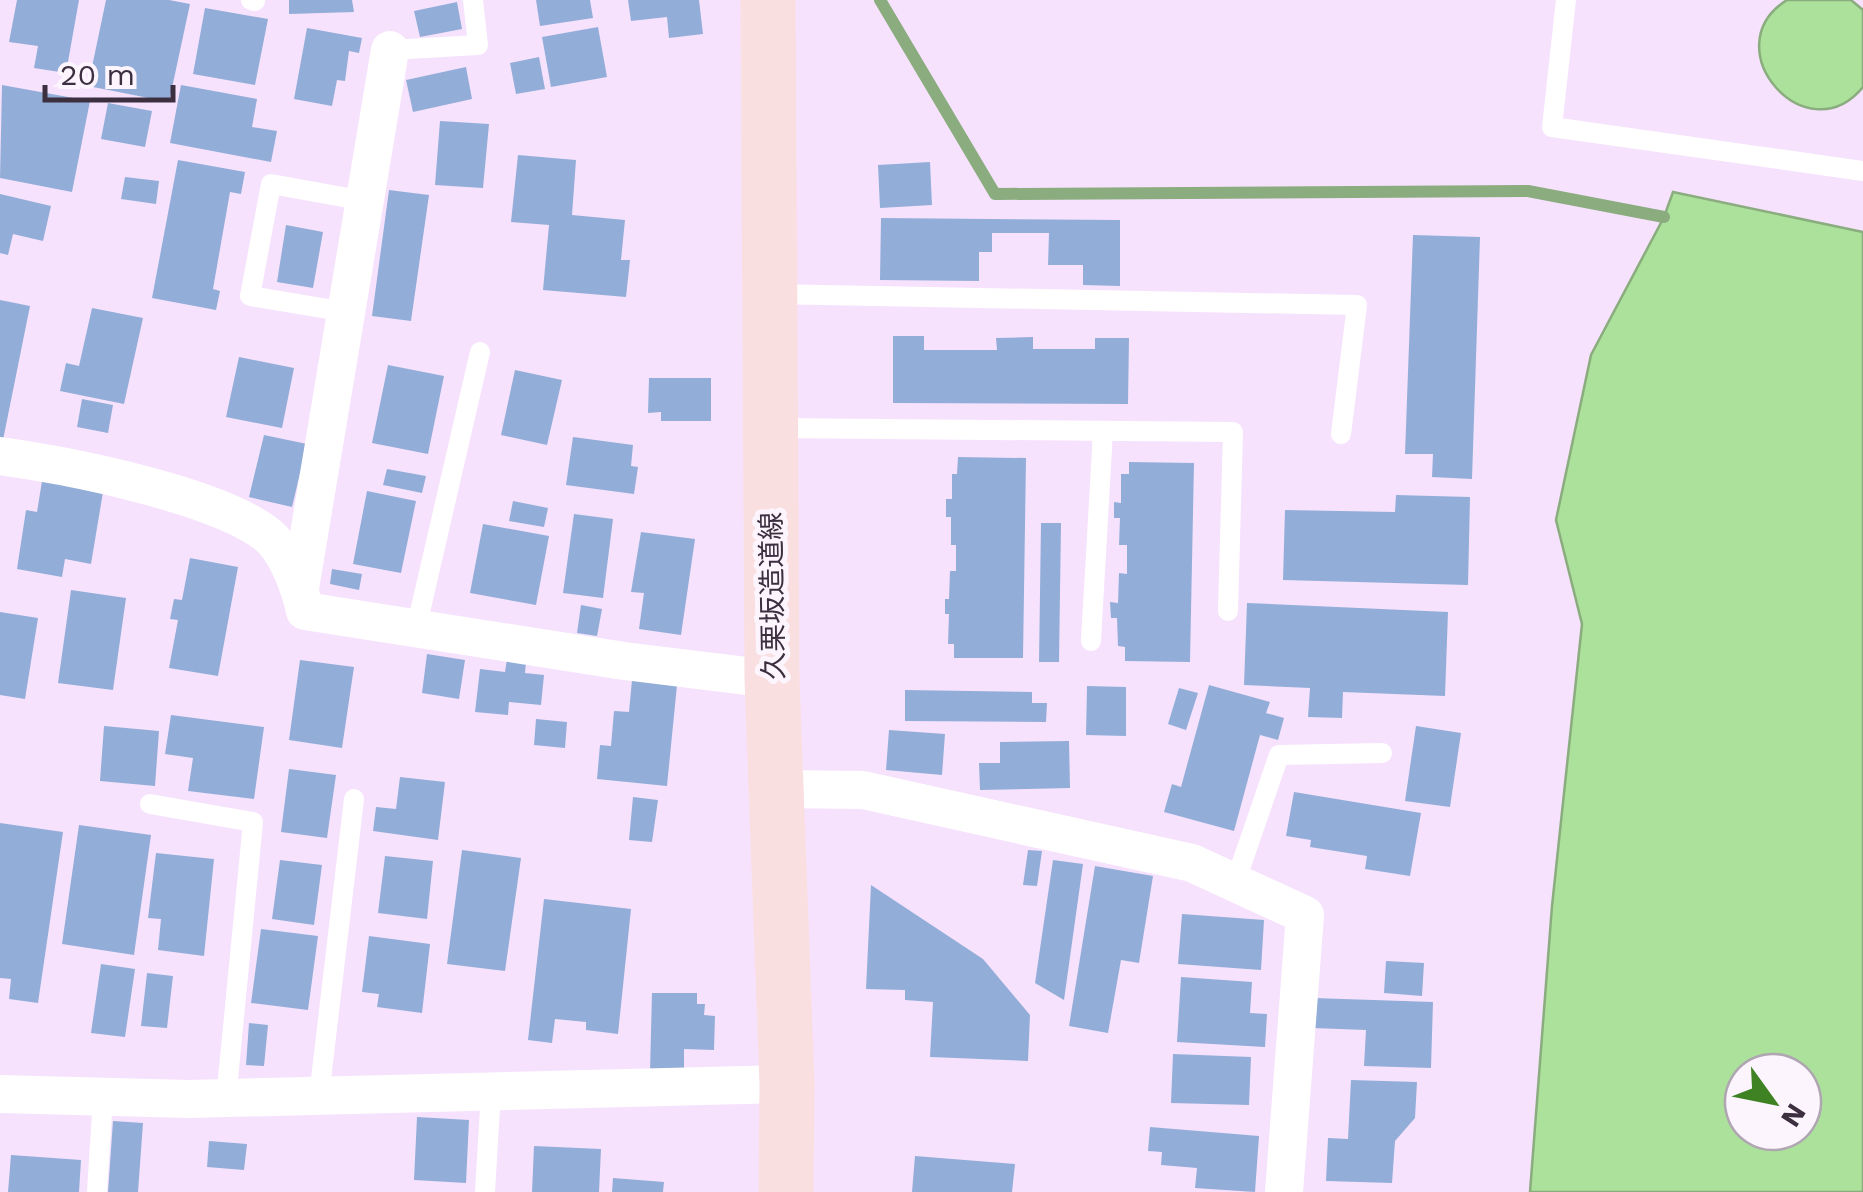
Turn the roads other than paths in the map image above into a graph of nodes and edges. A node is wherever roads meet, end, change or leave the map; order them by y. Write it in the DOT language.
graph roads {
  1 [pos="472,0"];
  2 [pos="768,0"];
  3 [pos="1566,0"];
  4 [pos="390,50"];
  5 [pos="1863,170"];
  6 [pos="365,202"];
  7 [pos="769,294"];
  8 [pos="346,312"];
  9 [pos="480,352"];
  10 [pos="770,428"];
  11 [pos="1104,431"];
  12 [pos="1341,434"];
  13 [pos="0,456"];
  14 [pos="300,588"];
  15 [pos="1228,611"];
  16 [pos="416,629"];
  17 [pos="1091,641"];
  18 [pos="772,679"];
  19 [pos="1382,753"];
  20 [pos="778,789"];
  21 [pos="354,800"];
  22 [pos="150,804"];
  23 [pos="1235,882"];
  24 [pos="787,1084"];
  25 [pos="490,1092"];
  26 [pos="0,1094"];
  27 [pos="319,1096"];
  28 [pos="102,1097"];
  29 [pos="226,1098"];
  30 [pos="97,1192"];
  31 [pos="485,1192"];
  32 [pos="786,1192"];
  33 [pos="1284,1192"];
  1 -- 4 [label="lane"];
  2 -- 7 [label="main road, 久栗坂造道線"];
  3 -- 5 [label="lane"];
  4 -- 6 [label="street"];
  6 -- 8 [label="street"];
  6 -- 8 [label="lane"];
  7 -- 10 [label="main road, 久栗坂造道線"];
  7 -- 12 [label="lane"];
  8 -- 14 [label="street"];
  9 -- 16 [label="lane"];
  10 -- 11 [label="lane"];
  10 -- 18 [label="main road, 久栗坂造道線"];
  11 -- 15 [label="lane"];
  11 -- 17 [label="lane"];
  13 -- 14 [label="street"];
  14 -- 16 [label="street"];
  16 -- 18 [label="street"];
  18 -- 20 [label="main road, 久栗坂造道線"];
  19 -- 23 [label="lane"];
  20 -- 23 [label="street"];
  20 -- 24 [label="main road, 久栗坂造道線"];
  21 -- 27 [label="lane"];
  22 -- 29 [label="lane"];
  23 -- 33 [label="street"];
  24 -- 25 [label="street"];
  24 -- 32 [label="main road, 久栗坂造道線"];
  25 -- 27 [label="street"];
  25 -- 31 [label="lane"];
  26 -- 28 [label="street"];
  27 -- 29 [label="street"];
  28 -- 29 [label="street"];
  28 -- 30 [label="lane"];
}
